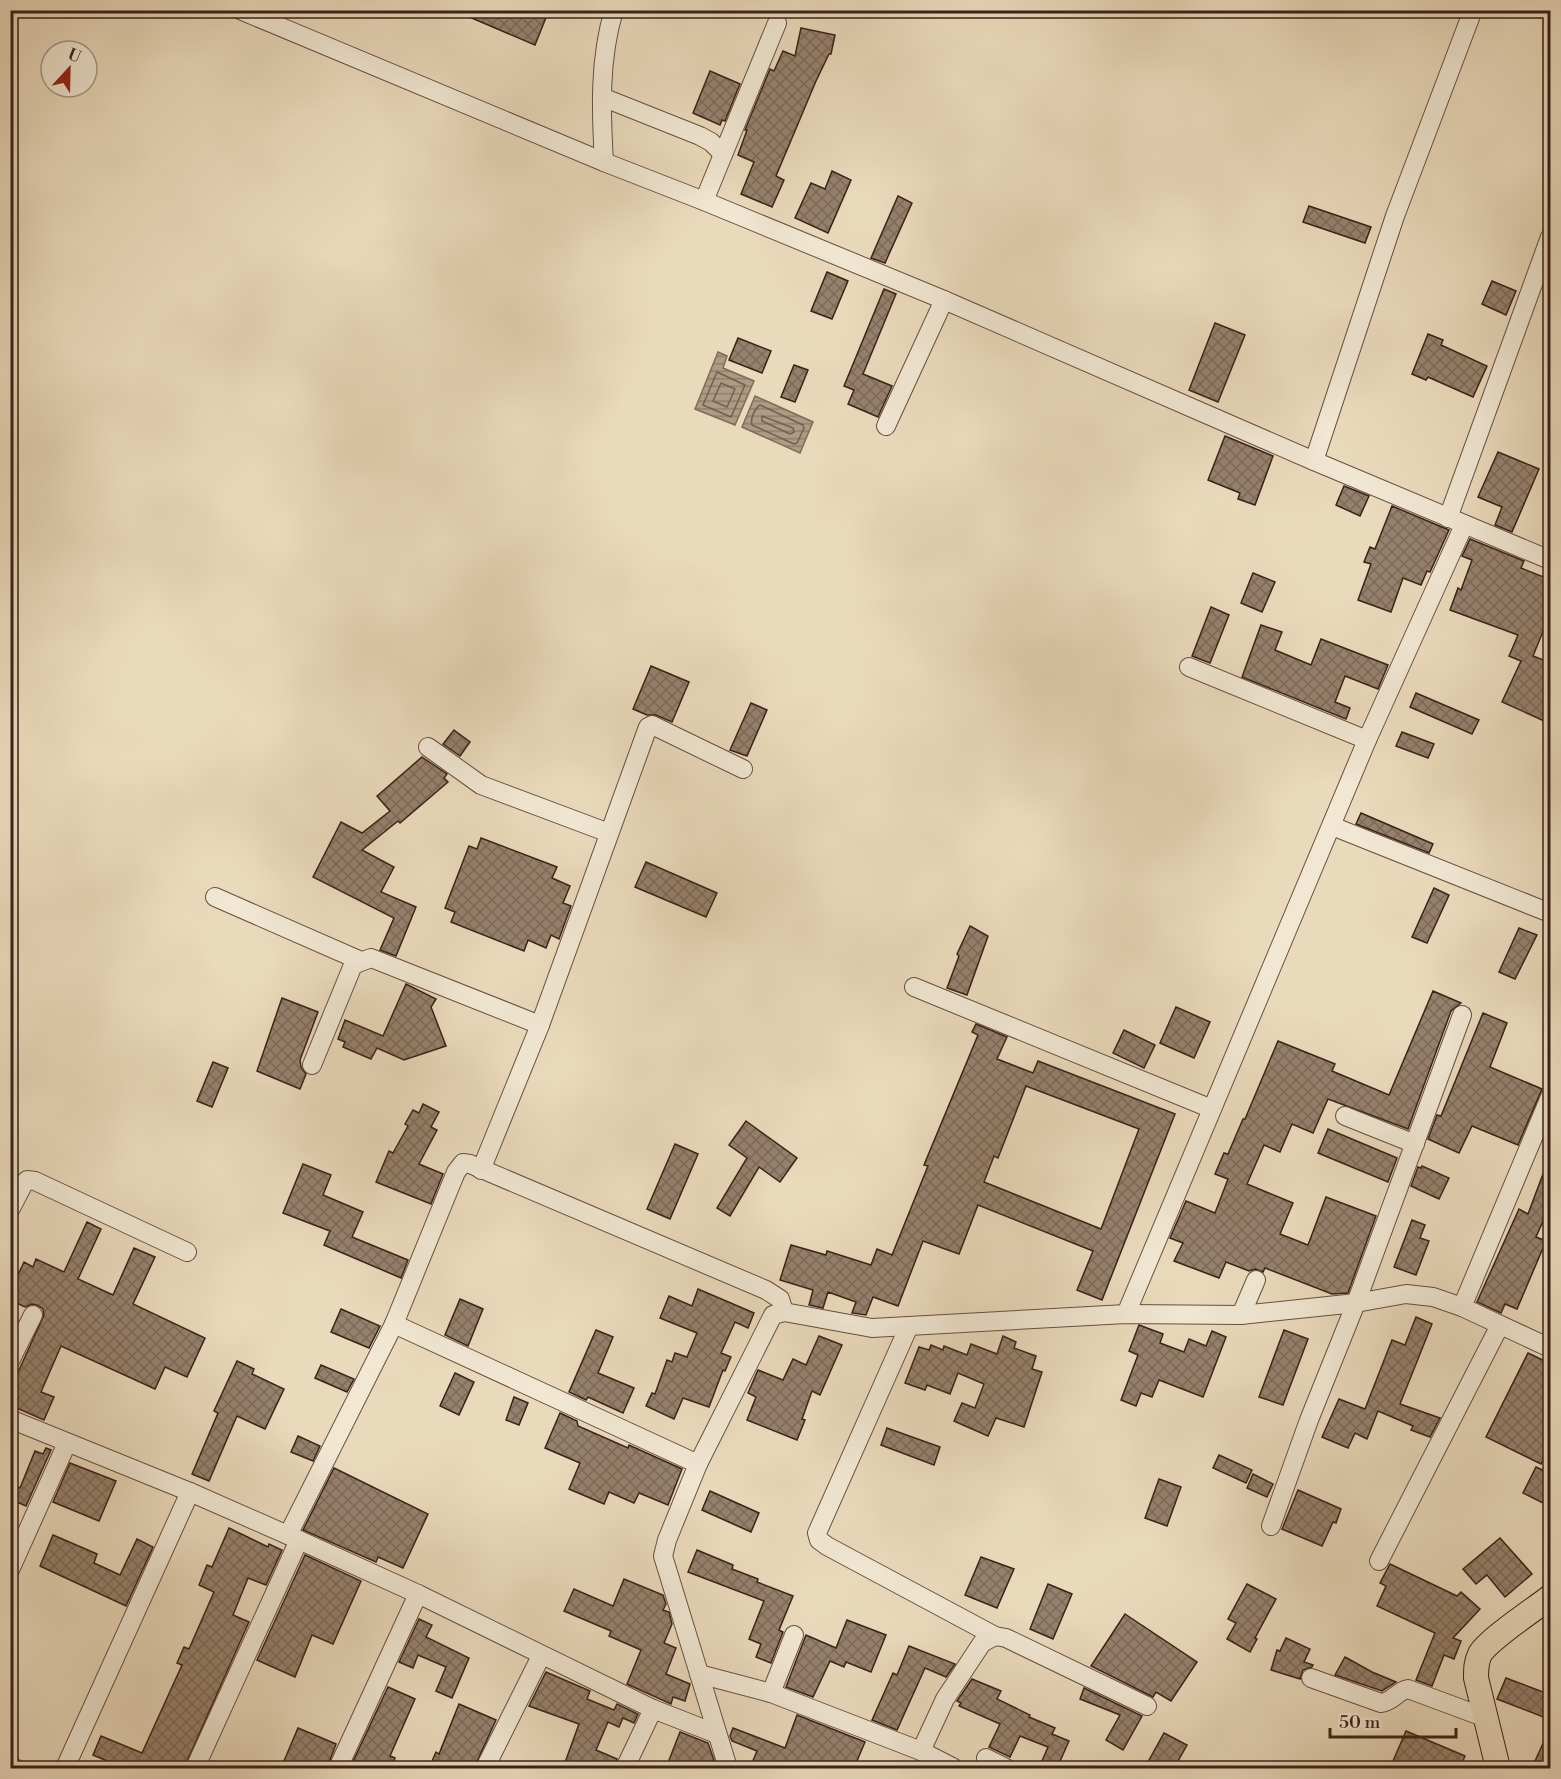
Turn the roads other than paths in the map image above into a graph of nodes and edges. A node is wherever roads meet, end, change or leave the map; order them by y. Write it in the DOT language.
graph roads {
  1 [pos="240,10"];
  2 [pos="614,10"];
  3 [pos="1473,10"];
  4 [pos="777,23"];
  5 [pos="602,97"];
  6 [pos="723,154"];
  7 [pos="604,162"];
  8 [pos="704,201"];
  9 [pos="1551,237"];
  10 [pos="1545,266"];
  11 [pos="944,300"];
  12 [pos="886,426"];
  13 [pos="1314,461"];
  14 [pos="1456,521"];
  15 [pos="1551,560"];
  16 [pos="1189,667"];
  17 [pos="1367,740"];
  18 [pos="428,747"];
  19 [pos="743,769"];
  20 [pos="1332,826"];
  21 [pos="609,833"];
  22 [pos="214,897"];
  23 [pos="1551,913"];
  24 [pos="361,961"];
  25 [pos="914,987"];
  26 [pos="1462,1015"];
  27 [pos="540,1025"];
  28 [pos="312,1065"];
  29 [pos="1551,1097"];
  30 [pos="1212,1109"];
  31 [pos="1345,1116"];
  32 [pos="1415,1144"];
  33 [pos="481,1170"];
  34 [pos="10,1210"];
  35 [pos="187,1252"];
  36 [pos="1256,1280"];
  37 [pos="1356,1303"];
  38 [pos="1462,1307"];
  39 [pos="784,1312"];
  40 [pos="1126,1314"];
  41 [pos="33,1315"];
  42 [pos="1241,1315"];
  43 [pos="394,1324"];
  44 [pos="1500,1325"];
  45 [pos="909,1326"];
  46 [pos="1551,1348"];
  47 [pos="10,1361"];
  48 [pos="10,1419"];
  49 [pos="68,1443"];
  50 [pos="698,1464"];
  51 [pos="190,1492"];
  52 [pos="1271,1526"];
  53 [pos="294,1538"];
  54 [pos="1379,1561"];
  55 [pos="10,1570"];
  56 [pos="418,1594"];
  57 [pos="1551,1597"];
  58 [pos="794,1635"];
  59 [pos="995,1636"];
  60 [pos="541,1656"];
  61 [pos="699,1674"];
  62 [pos="1311,1678"];
  63 [pos="771,1693"];
  64 [pos="1147,1706"];
  65 [pos="653,1709"];
  66 [pos="1486,1718"];
  67 [pos="717,1734"];
  68 [pos="921,1750"];
  69 [pos="986,1758"];
  70 [pos="65,1768"];
  71 [pos="195,1768"];
  72 [pos="338,1768"];
  73 [pos="485,1768"];
  74 [pos="625,1768"];
  75 [pos="728,1768"];
  76 [pos="954,1768"];
  77 [pos="1006,1768"];
  78 [pos="1498,1768"];
  1 -- 7 [label="street"];
  2 -- 5 [label="street"];
  3 -- 13 [label="street"];
  4 -- 6 [label="street"];
  5 -- 6 [label="street"];
  5 -- 7 [label="street"];
  6 -- 8 [label="street"];
  7 -- 8 [label="street"];
  8 -- 11 [label="street"];
  9 -- 10 [label="street"];
  10 -- 14 [label="street"];
  11 -- 12 [label="street"];
  11 -- 13 [label="street"];
  13 -- 14 [label="street"];
  14 -- 15 [label="street"];
  14 -- 17 [label="street"];
  16 -- 17 [label="street"];
  17 -- 20 [label="street"];
  18 -- 21 [label="street"];
  19 -- 21 [label="street"];
  20 -- 23 [label="street"];
  20 -- 30 [label="street"];
  21 -- 27 [label="street"];
  22 -- 24 [label="street"];
  24 -- 27 [label="street"];
  24 -- 28 [label="street"];
  25 -- 30 [label="street"];
  26 -- 32 [label="street"];
  27 -- 33 [label="street"];
  29 -- 38 [label="street"];
  30 -- 40 [label="street"];
  31 -- 32 [label="street"];
  32 -- 37 [label="street"];
  33 -- 39 [label="street"];
  33 -- 43 [label="street"];
  34 -- 35 [label="street"];
  36 -- 42 [label="street"];
  37 -- 38 [label="street"];
  37 -- 42 [label="street"];
  37 -- 52 [label="street"];
  38 -- 44 [label="street"];
  39 -- 45 [label="street"];
  39 -- 50 [label="street"];
  40 -- 42 [label="street"];
  40 -- 45 [label="street"];
  41 -- 47 [label="street"];
  43 -- 50 [label="street"];
  43 -- 53 [label="street"];
  44 -- 46 [label="street"];
  44 -- 54 [label="street"];
  45 -- 59 [label="street"];
  48 -- 49 [label="street"];
  49 -- 51 [label="street"];
  49 -- 55 [label="street"];
  50 -- 61 [label="street"];
  51 -- 53 [label="street"];
  51 -- 70 [label="street"];
  53 -- 56 [label="street"];
  53 -- 71 [label="street"];
  56 -- 60 [label="street"];
  56 -- 72 [label="street"];
  57 -- 66 [label="main road"];
  58 -- 63 [label="street"];
  59 -- 64 [label="street"];
  59 -- 68 [label="street"];
  60 -- 65 [label="street"];
  60 -- 73 [label="street"];
  61 -- 63 [label="street"];
  61 -- 67 [label="street"];
  62 -- 66 [label="street"];
  63 -- 68 [label="street"];
  65 -- 67 [label="street"];
  65 -- 74 [label="street"];
  66 -- 78 [label="main road"];
  67 -- 75 [label="street"];
  68 -- 76 [label="street"];
  69 -- 77 [label="street"];
}
